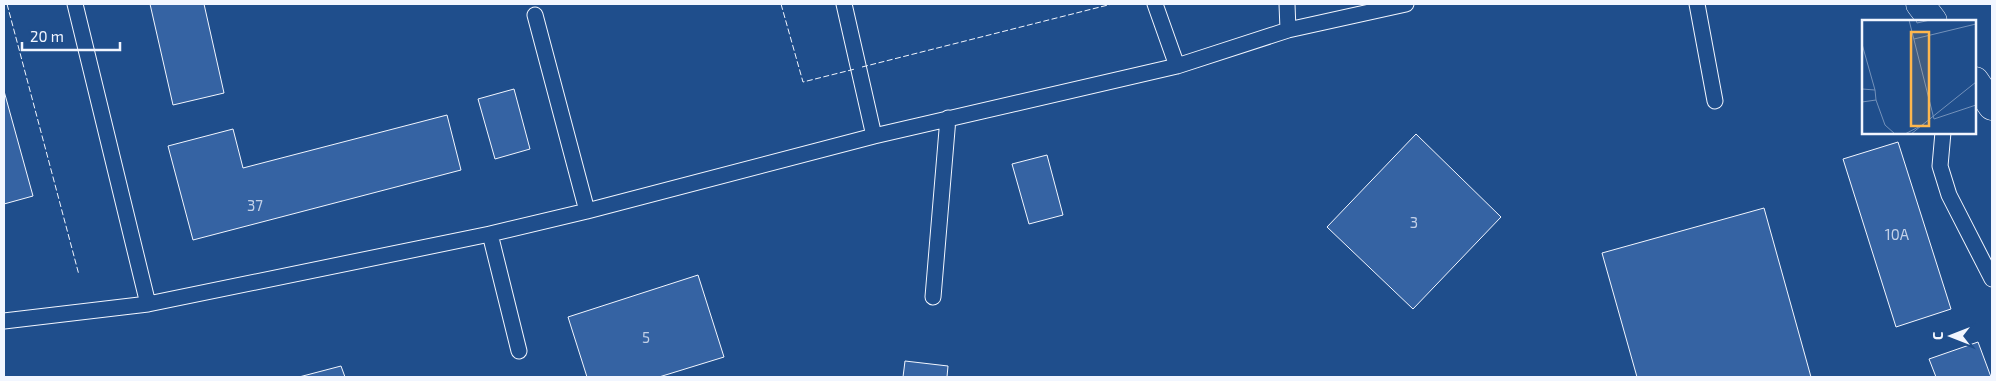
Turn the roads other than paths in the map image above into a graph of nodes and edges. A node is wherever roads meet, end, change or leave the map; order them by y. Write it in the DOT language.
graph roads {
  1 [pos="74,4"];
  2 [pos="844,4"];
  3 [pos="1155,4"];
  4 [pos="1287,4"];
  5 [pos="1406,4"];
  6 [pos="1697,4"];
  7 [pos="1920,4"];
  8 [pos="535,15"];
  9 [pos="1931,20"];
  10 [pos="1288,30"];
  11 [pos="1176,66"];
  12 [pos="1976,82"];
  13 [pos="1716,101"];
  14 [pos="1992,106"];
  15 [pos="948,118"];
  16 [pos="1943,134"];
  17 [pos="874,136"];
  18 [pos="588,211"];
  19 [pos="490,234"];
  20 [pos="1992,279"];
  21 [pos="933,297"];
  22 [pos="148,304"];
  23 [pos="4,322"];
  24 [pos="519,351"];
  1 -- 22 [label="lane"];
  2 -- 17 [label="lane"];
  3 -- 11 [label="lane"];
  4 -- 10 [label="lane"];
  5 -- 10 [label="lane"];
  6 -- 13 [label="lane"];
  7 -- 9 [label="main road"];
  8 -- 18 [label="lane"];
  10 -- 11 [label="lane"];
  11 -- 15 [label="lane"];
  12 -- 14 [label="main road"];
  15 -- 17 [label="lane"];
  15 -- 21 [label="lane"];
  16 -- 20 [label="lane"];
  17 -- 18 [label="lane"];
  18 -- 19 [label="lane"];
  19 -- 22 [label="lane"];
  19 -- 24 [label="lane"];
  22 -- 23 [label="lane"];
}
